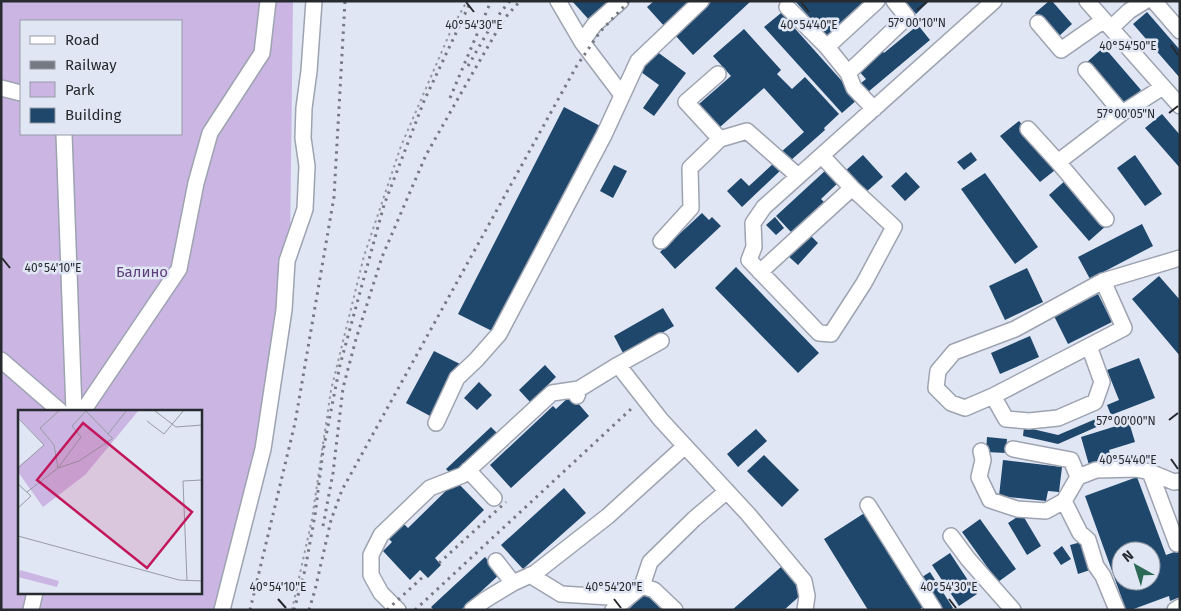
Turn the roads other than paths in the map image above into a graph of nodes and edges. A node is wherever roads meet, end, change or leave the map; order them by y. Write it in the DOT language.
graph roads {
  1 [pos="268,1"];
  2 [pos="314,1"];
  3 [pos="558,1"];
  4 [pos="621,1"];
  5 [pos="701,1"];
  6 [pos="877,1"];
  7 [pos="894,1"];
  8 [pos="994,1"];
  9 [pos="1087,1"];
  10 [pos="1145,1"];
  11 [pos="1154,1"];
  12 [pos="1125,6"];
  13 [pos="787,7"];
  14 [pos="1038,23"];
  15 [pos="1107,24"];
  16 [pos="1180,31"];
  17 [pos="582,42"];
  18 [pos="827,47"];
  19 [pos="1086,70"];
  20 [pos="848,73"];
  21 [pos="718,74"];
  22 [pos="1,88"];
  23 [pos="1163,88"];
  24 [pos="20,93"];
  25 [pos="622,95"];
  26 [pos="1180,106"];
  27 [pos="874,109"];
  28 [pos="1122,113"];
  29 [pos="1028,129"];
  30 [pos="64,135"];
  31 [pos="720,138"];
  32 [pos="822,156"];
  33 [pos="1058,162"];
  34 [pos="798,176"];
  35 [pos="852,188"];
  36 [pos="1106,219"];
  37 [pos="661,241"];
  38 [pos="1180,258"];
  39 [pos="760,272"];
  40 [pos="1104,281"];
  41 [pos="660,341"];
  42 [pos="1089,346"];
  43 [pos="1,360"];
  44 [pos="618,365"];
  45 [pos="993,396"];
  46 [pos="59,410"];
  47 [pos="74,410"];
  48 [pos="84,410"];
  49 [pos="436,423"];
  50 [pos="685,446"];
  51 [pos="1013,449"];
  52 [pos="981,451"];
  53 [pos="468,470"];
  54 [pos="1150,472"];
  55 [pos="1078,477"];
  56 [pos="1180,480"];
  57 [pos="727,491"];
  58 [pos="494,498"];
  59 [pos="1064,501"];
  60 [pos="868,505"];
  61 [pos="951,536"];
  62 [pos="1180,543"];
  63 [pos="496,561"];
  64 [pos="530,575"];
  65 [pos="514,583"];
  66 [pos="642,586"];
  67 [pos="35,594"];
  68 [pos="1180,608"];
  69 [pos="31,610"];
  70 [pos="222,610"];
  71 [pos="398,610"];
  72 [pos="472,610"];
  73 [pos="613,610"];
  74 [pos="675,610"];
  75 [pos="805,610"];
  76 [pos="934,610"];
  77 [pos="1014,610"];
  78 [pos="1117,610"];
  79 [pos="1175,610"];
  1 -- 48 [label="street"];
  2 -- 70 [label="street"];
  3 -- 17 [label="street"];
  4 -- 17 [label="street"];
  5 -- 25 [label="street"];
  6 -- 18 [label="street"];
  7 -- 20 [label="street"];
  8 -- 27 [label="street"];
  9 -- 15 [label="street"];
  10 -- 12 [label="street"];
  11 -- 16 [label="street"];
  12 -- 15 [label="street"];
  13 -- 18 [label="street"];
  14 -- 15 [label="street"];
  15 -- 23 [label="street"];
  17 -- 25 [label="street"];
  18 -- 20 [label="street"];
  19 -- 28 [label="street"];
  20 -- 27 [label="street"];
  21 -- 31 [label="street"];
  22 -- 24 [label="street"];
  23 -- 26 [label="street"];
  23 -- 28 [label="street"];
  25 -- 49 [label="street"];
  27 -- 32 [label="street"];
  28 -- 33 [label="street"];
  29 -- 33 [label="street"];
  30 -- 47 [label="street"];
  31 -- 34 [label="street"];
  31 -- 37 [label="street"];
  32 -- 34 [label="street"];
  32 -- 35 [label="street"];
  33 -- 36 [label="street"];
  34 -- 39 [label="street"];
  35 -- 39 [label="street"];
  35 -- 39 [label="street"];
  38 -- 40 [label="street"];
  40 -- 42 [label="street"];
  40 -- 45 [label="street"];
  41 -- 44 [label="street"];
  42 -- 45 [label="street"];
  42 -- 45 [label="street"];
  43 -- 46 [label="street"];
  44 -- 50 [label="street"];
  44 -- 53 [label="street"];
  50 -- 57 [label="street"];
  50 -- 64 [label="street"];
  51 -- 55 [label="street"];
  52 -- 59 [label="street"];
  53 -- 58 [label="street"];
  53 -- 71 [label="street"];
  54 -- 55 [label="street"];
  54 -- 56 [label="street"];
  54 -- 62 [label="street"];
  55 -- 59 [label="street"];
  57 -- 66 [label="street"];
  57 -- 75 [label="street"];
  59 -- 78 [label="street"];
  60 -- 76 [label="street"];
  61 -- 77 [label="street"];
  63 -- 65 [label="street"];
  64 -- 65 [label="street"];
  64 -- 66 [label="street"];
  65 -- 72 [label="street"];
  66 -- 73 [label="street"];
  66 -- 74 [label="street"];
  67 -- 69 [label="street"];
  68 -- 79 [label="street"];
}
